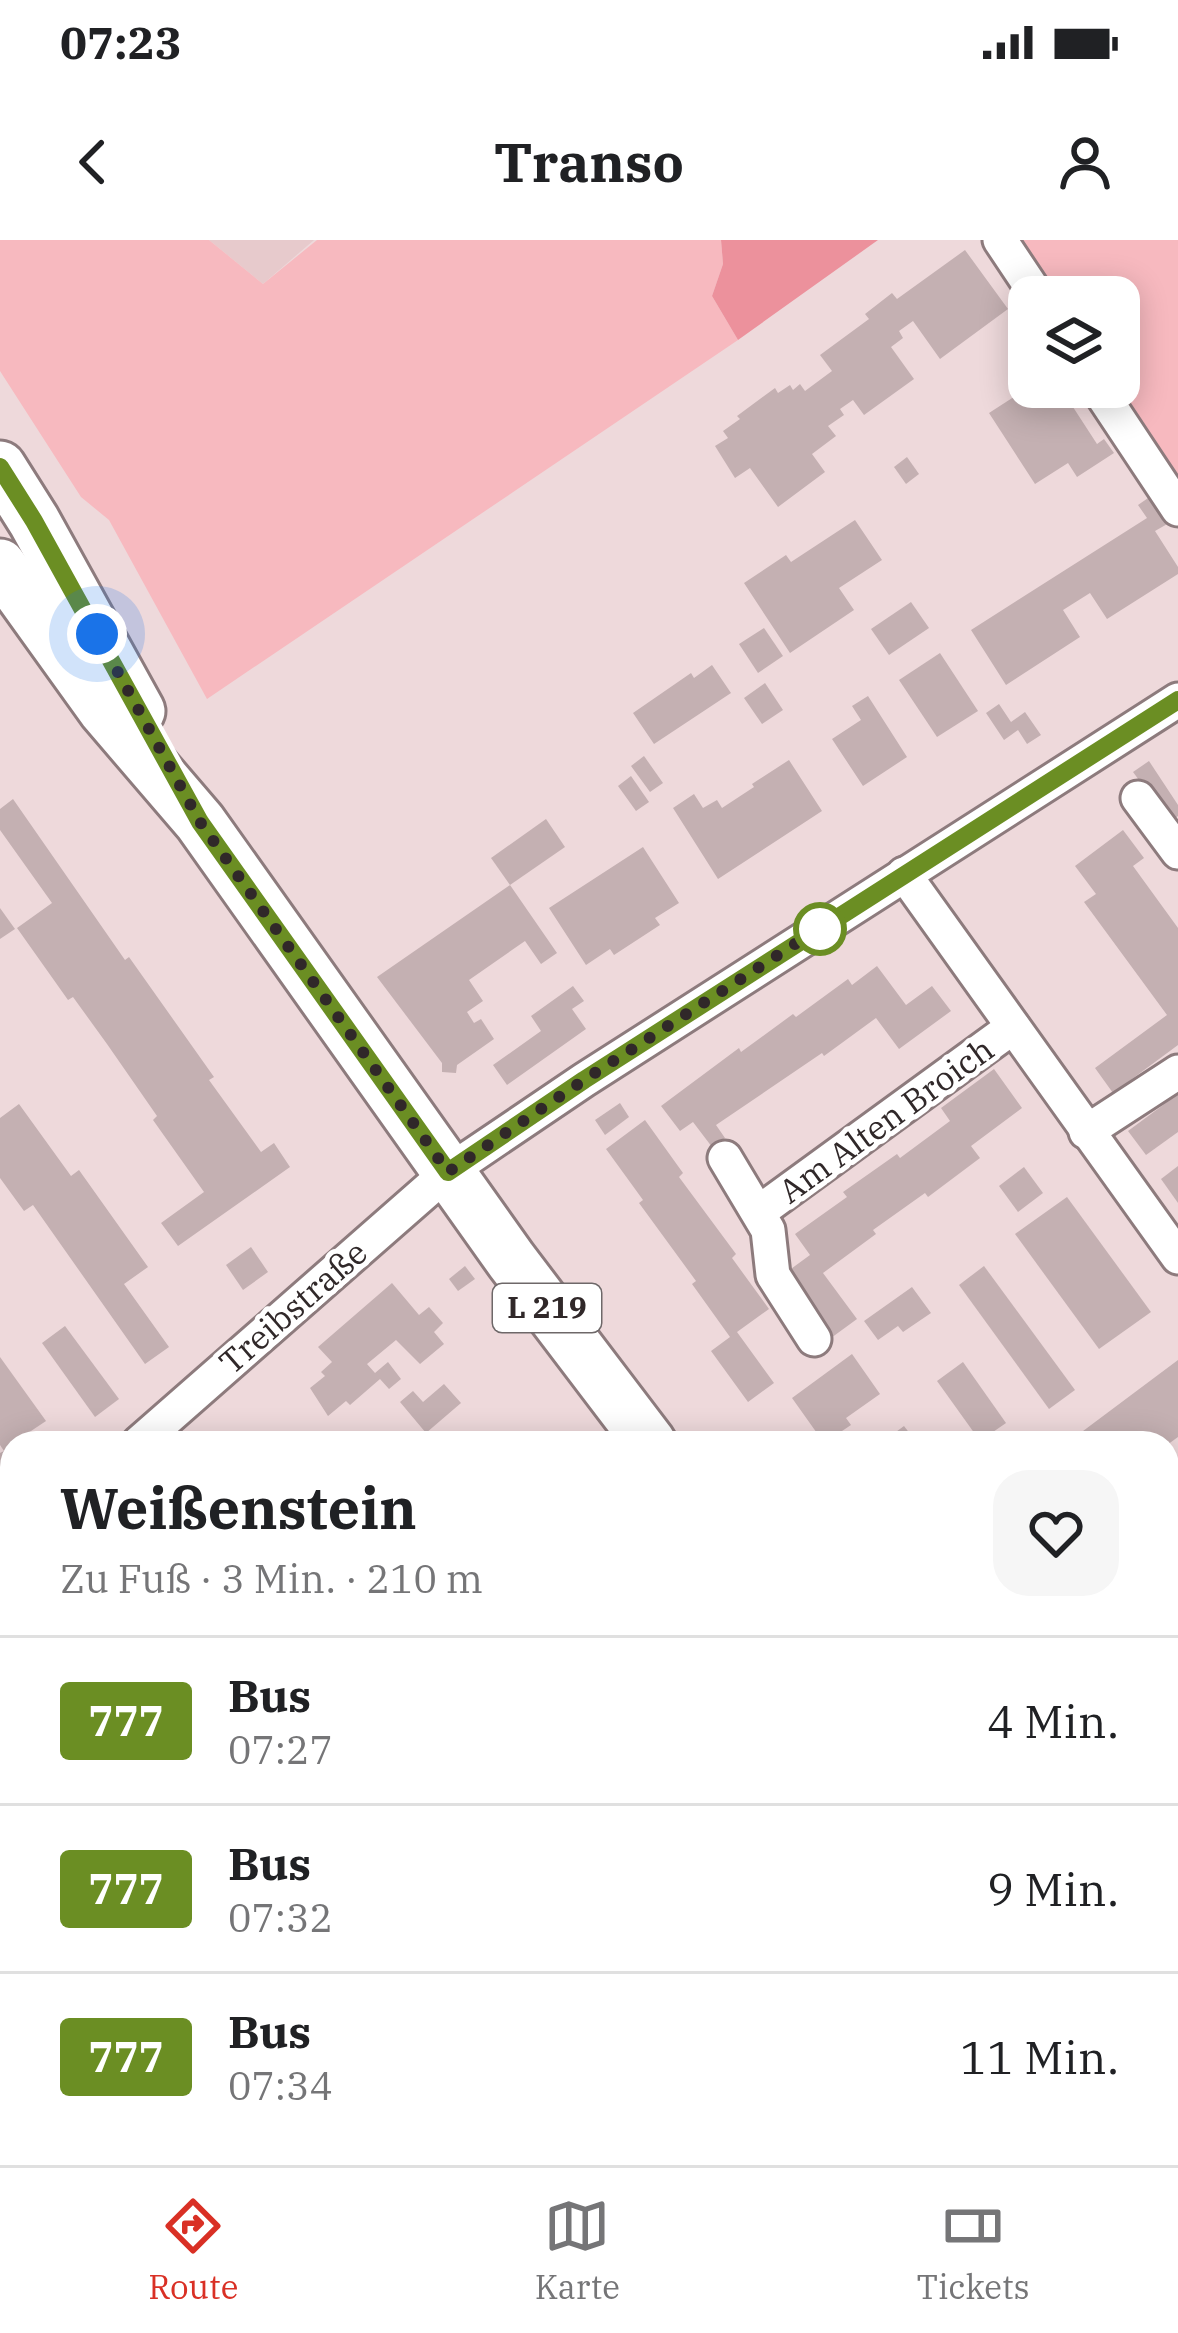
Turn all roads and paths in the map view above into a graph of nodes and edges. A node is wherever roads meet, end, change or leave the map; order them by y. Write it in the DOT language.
graph roads {
  1 [pos="1000,240"];
  2 [pos="1024,276"];
  3 [pos="1111,408"];
  4 [pos="0,467"];
  5 [pos="1178,509"];
  6 [pos="0,565"];
  7 [pos="1178,700"];
  8 [pos="1138,798"];
  9 [pos="200,822"];
  10 [pos="1178,852"];
  11 [pos="904,874"];
  12 [pos="1013,1027"];
  13 [pos="1178,1072"];
  14 [pos="1086,1132"];
  15 [pos="724,1158"];
  16 [pos="448,1172"];
  17 [pos="759,1213"];
  18 [pos="1178,1257"];
  19 [pos="814,1339"];
  20 [pos="154,1431"];
  21 [pos="641,1431"];
  1 -- 2 [label="street"];
  3 -- 5 [label="street"];
  4 -- 9 [label="main road, L 219"];
  6 -- 9 [label="main road, L 219"];
  7 -- 11 [label="street, Treibstraße"];
  8 -- 10 [label="street"];
  9 -- 16 [label="main road, L 219"];
  11 -- 12 [label="street, Am Alten Broich"];
  11 -- 16 [label="street, Treibstraße"];
  12 -- 14 [label="street, Am Alten Broich"];
  12 -- 17 [label="street, Am Alten Broich"];
  13 -- 14 [label="street"];
  14 -- 18 [label="street, Am Alten Broich"];
  15 -- 17 [label="street, Am Alten Broich"];
  16 -- 20 [label="street, Treibstraße"];
  16 -- 21 [label="main road, L 219"];
  17 -- 19 [label="street, Am Alten Broich"];
}
